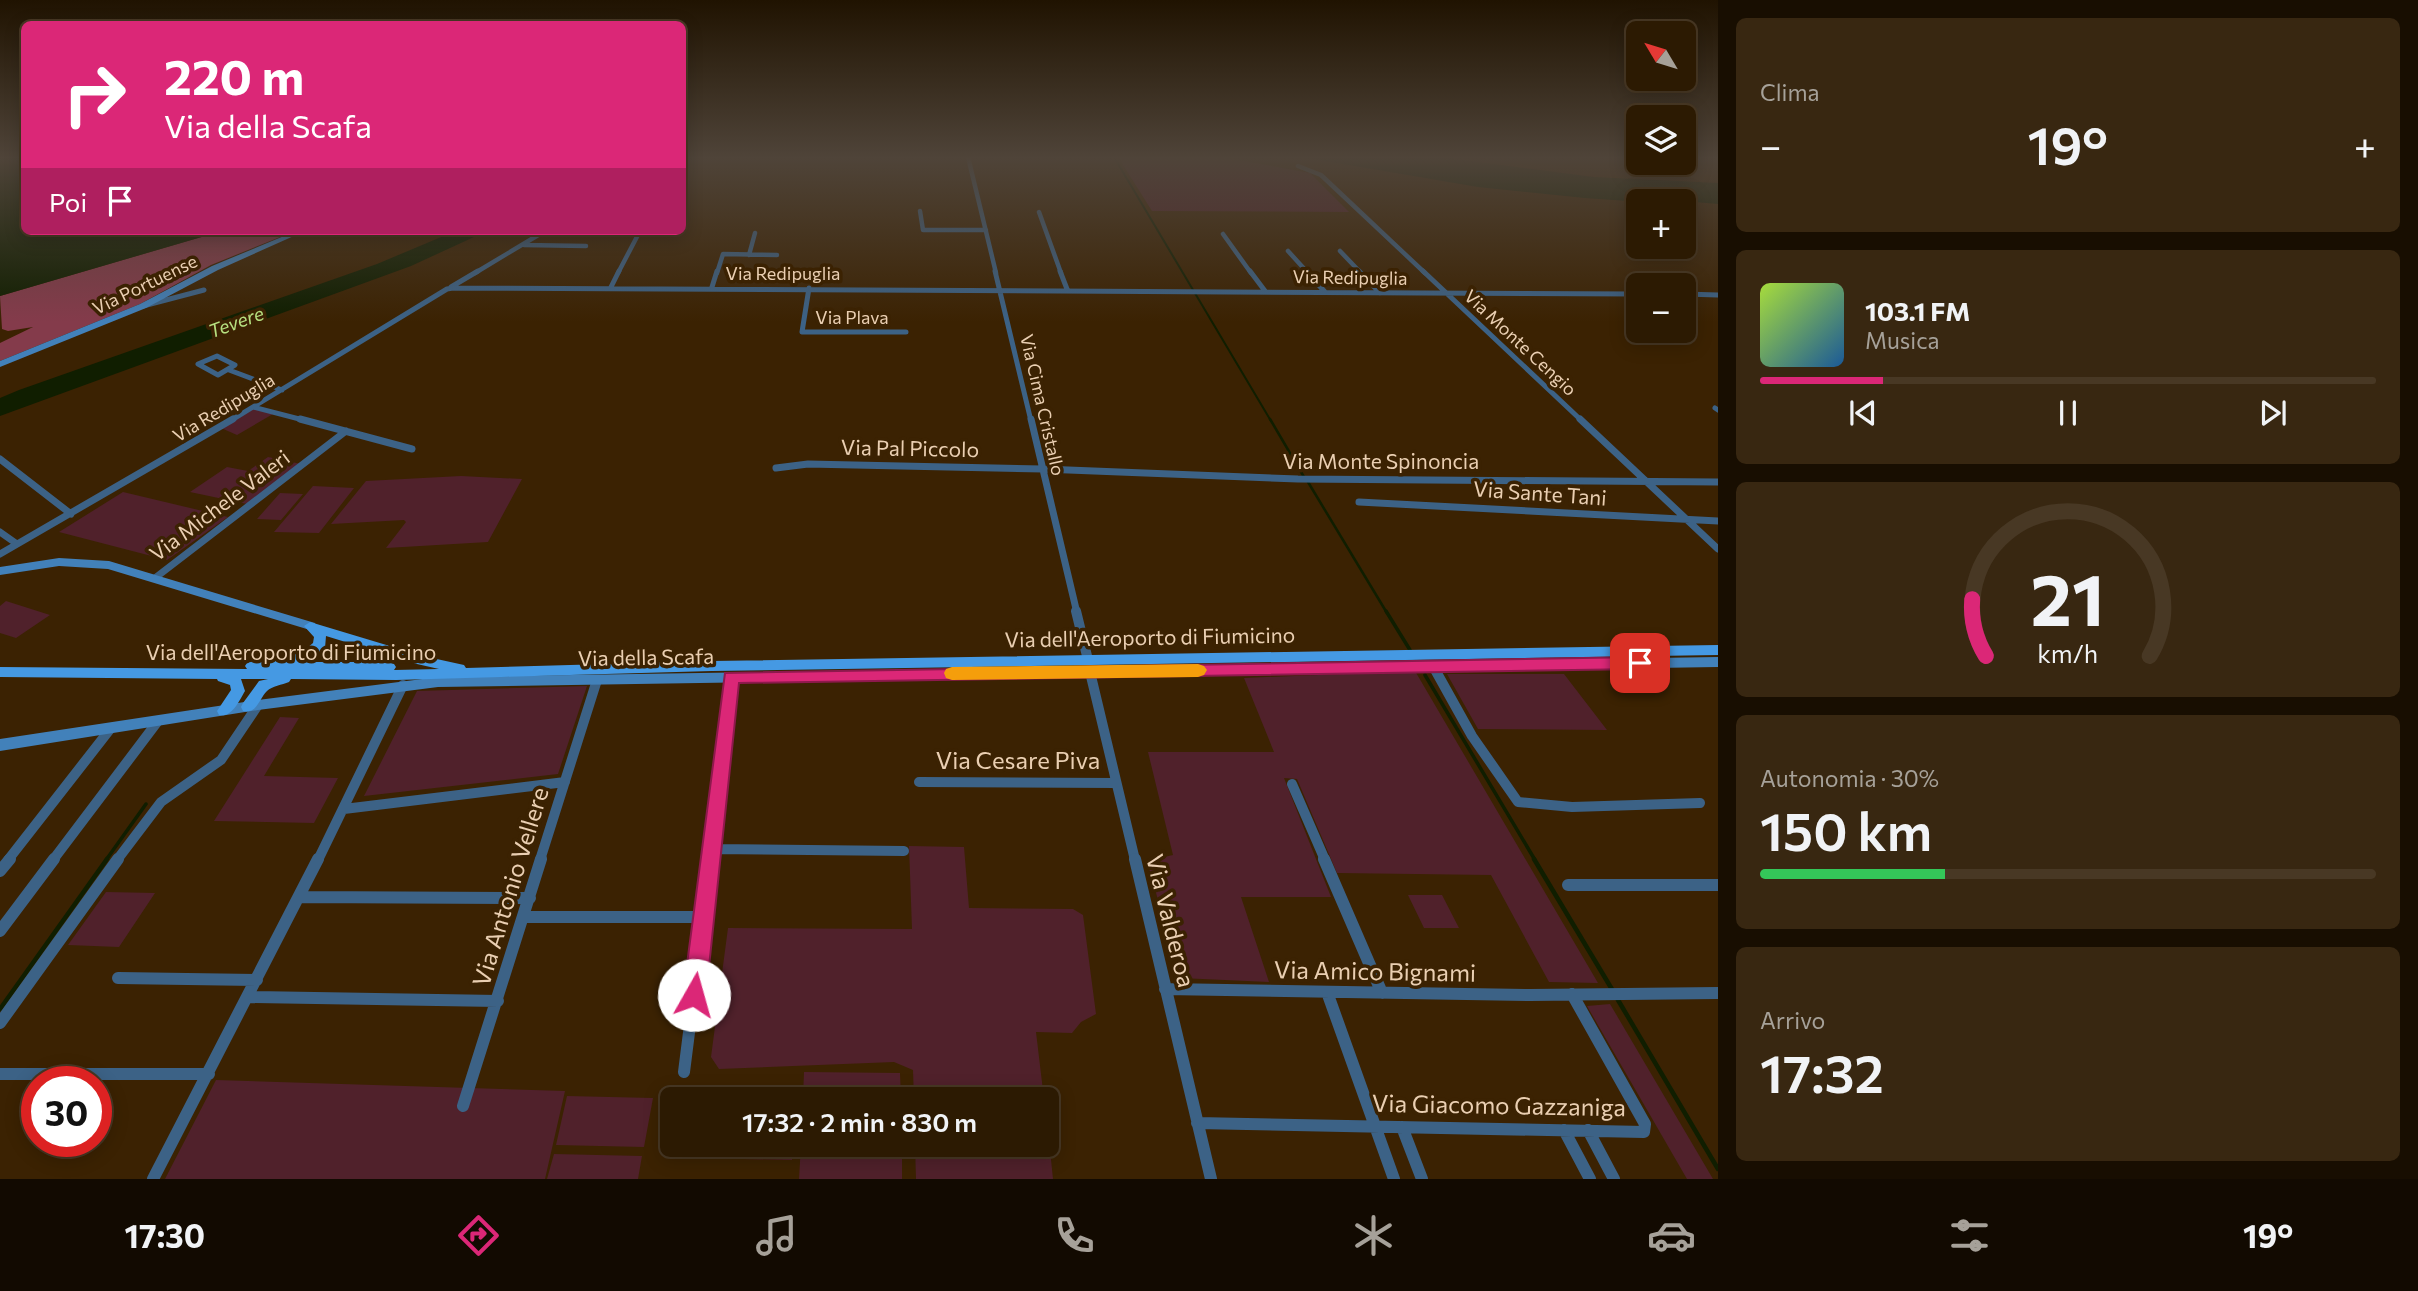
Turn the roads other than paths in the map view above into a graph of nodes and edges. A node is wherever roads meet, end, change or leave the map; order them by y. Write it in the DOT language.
graph roads {
  1 [pos="920,212"];
  2 [pos="982,212"];
  3 [pos="1039,212"];
  4 [pos="1360,212"];
  5 [pos="986,230"];
  6 [pos="755,233"];
  7 [pos="1223,234"];
  8 [pos="293,235"];
  9 [pos="538,235"];
  10 [pos="638,235"];
  11 [pos="521,245"];
  12 [pos="586,246"];
  13 [pos="1289,251"];
  14 [pos="1340,251"];
  15 [pos="750,255"];
  16 [pos="777,255"];
  17 [pos="611,287"];
  18 [pos="712,287"];
  19 [pos="809,288"];
  20 [pos="447,289"];
  21 [pos="1000,289"];
  22 [pos="1067,289"];
  23 [pos="204,290"];
  24 [pos="1265,291"];
  25 [pos="1325,292"];
  26 [pos="1380,293"];
  27 [pos="1447,294"];
  28 [pos="1626,294"];
  29 [pos="1696,295"];
  30 [pos="1718,295"];
  31 [pos="143,306"];
  32 [pos="906,332"];
  33 [pos="0,364"];
  34 [pos="229,370"];
  35 [pos="282,390"];
  36 [pos="253,407"];
  37 [pos="346,431"];
  38 [pos="412,449"];
  39 [pos="0,459"];
  40 [pos="776,468"];
  41 [pos="1043,469"];
  42 [pos="1645,480"];
  43 [pos="1718,482"];
  44 [pos="1359,502"];
  45 [pos="71,514"];
  46 [pos="1688,520"];
  47 [pos="1718,521"];
  48 [pos="0,532"];
  49 [pos="17,544"];
  50 [pos="1718,549"];
  51 [pos="0,554"];
  52 [pos="16,569"];
  53 [pos="0,572"];
  54 [pos="155,578"];
  55 [pos="310,626"];
  56 [pos="1718,650"];
  57 [pos="1718,662"];
  58 [pos="0,665"];
  59 [pos="252,666"];
  60 [pos="1089,666"];
  61 [pos="1433,666"];
  62 [pos="459,668"];
  63 [pos="582,669"];
  64 [pos="0,672"];
  65 [pos="195,674"];
  66 [pos="323,675"];
  67 [pos="731,677"];
  68 [pos="597,680"];
  69 [pos="403,685"];
  70 [pos="253,706"];
  71 [pos="224,711"];
  72 [pos="158,721"];
  73 [pos="111,729"];
  74 [pos="0,745"];
  75 [pos="565,782"];
  76 [pos="919,782"];
  77 [pos="1116,783"];
  78 [pos="1292,784"];
  79 [pos="1700,803"];
  80 [pos="344,808"];
  81 [pos="712,849"];
  82 [pos="904,851"];
  83 [pos="0,871"];
  84 [pos="1568,885"];
  85 [pos="1718,885"];
  86 [pos="299,897"];
  87 [pos="530,898"];
  88 [pos="523,917"];
  89 [pos="705,918"];
  90 [pos="0,931"];
  91 [pos="118,978"];
  92 [pos="257,980"];
  93 [pos="1165,989"];
  94 [pos="1327,992"];
  95 [pos="1382,993"];
  96 [pos="1718,993"];
  97 [pos="1578,994"];
  98 [pos="248,997"];
  99 [pos="498,1001"];
  100 [pos="0,1023"];
  101 [pos="684,1072"];
  102 [pos="0,1074"];
  103 [pos="209,1074"];
  104 [pos="463,1106"];
  105 [pos="1197,1124"];
  106 [pos="1375,1126"];
  107 [pos="1402,1127"];
  108 [pos="1564,1130"];
  109 [pos="1588,1130"];
  110 [pos="153,1179"];
  111 [pos="1211,1179"];
  112 [pos="1394,1179"];
  113 [pos="1422,1179"];
  114 [pos="1590,1179"];
  115 [pos="1614,1179"];
  1 -- 5 [label="street"];
  2 -- 5 [label="street, Via Cima Cristallo"];
  3 -- 22 [label="street"];
  4 -- 27 [label="street, Via Monte Cengio"];
  5 -- 21 [label="street, Via Cima Cristallo"];
  6 -- 15 [label="street"];
  7 -- 24 [label="street"];
  8 -- 31 [label="street, Via Portuense"];
  9 -- 11 [label="street"];
  10 -- 17 [label="street"];
  11 -- 12 [label="street"];
  11 -- 20 [label="street"];
  13 -- 25 [label="street"];
  14 -- 26 [label="street"];
  15 -- 16 [label="street"];
  15 -- 18 [label="street"];
  17 -- 18 [label="street, Via Redipuglia"];
  17 -- 20 [label="street, Via Redipuglia"];
  18 -- 19 [label="street, Via Redipuglia"];
  19 -- 21 [label="street, Via Redipuglia"];
  19 -- 32 [label="street, Via Plava"];
  20 -- 35 [label="street, Via Redipuglia"];
  21 -- 22 [label="street, Via Redipuglia"];
  21 -- 41 [label="street, Via Cima Cristallo"];
  22 -- 24 [label="street, Via Redipuglia"];
  23 -- 31 [label="street"];
  24 -- 25 [label="street, Via Redipuglia"];
  25 -- 26 [label="street, Via Redipuglia"];
  26 -- 27 [label="street, Via Redipuglia"];
  27 -- 28 [label="street, Via Redipuglia"];
  27 -- 42 [label="street, Via Monte Cengio"];
  29 -- 30 [label="street"];
  31 -- 33 [label="street, Via Portuense"];
  34 -- 34 [label="street"];
  34 -- 35 [label="street"];
  35 -- 36 [label="street, Via Redipuglia"];
  36 -- 37 [label="street"];
  36 -- 45 [label="street, Via Redipuglia"];
  37 -- 38 [label="street"];
  37 -- 54 [label="street, Via Michele Valeri"];
  39 -- 45 [label="street"];
  40 -- 41 [label="street, Via Pal Piccolo"];
  41 -- 42 [label="street, Via Monte Spinoncia"];
  41 -- 60 [label="street, Via Cima Cristallo"];
  42 -- 43 [label="street, Via Monte Spinoncia"];
  42 -- 46 [label="street, Via Monte Cengio"];
  44 -- 46 [label="street, Via Sante Tani"];
  45 -- 49 [label="street, Via Redipuglia"];
  46 -- 47 [label="street, Via Sante Tani"];
  46 -- 50 [label="street, Via Monte Cengio"];
  48 -- 49 [label="street"];
  49 -- 51 [label="street, Via Redipuglia"];
  52 -- 53 [label="street"];
  52 -- 54 [label="street"];
  54 -- 55 [label="street"];
  55 -- 59 [label="main road"];
  55 -- 62 [label="main road"];
  56 -- 60 [label="main road, Via dell'Aeroporto di Fiumicino"];
  57 -- 61 [label="street, Via della Scafa"];
  58 -- 59 [label="main road, Via dell'Aeroporto di Fiumicino"];
  59 -- 62 [label="main road, Via dell'Aeroporto di Fiumicino"];
  60 -- 61 [label="street, Via della Scafa"];
  60 -- 63 [label="main road, Via dell'Aeroporto di Fiumicino"];
  60 -- 67 [label="street, Via della Scafa"];
  60 -- 77 [label="street, Via Valderoa"];
  61 -- 79 [label="street"];
  62 -- 63 [label="main road, Via dell'Aeroporto di Fiumicino"];
  63 -- 66 [label="main road, Via dell'Aeroporto di Fiumicino"];
  64 -- 65 [label="main road, Via dell'Aeroporto di Fiumicino"];
  65 -- 66 [label="main road, Via dell'Aeroporto di Fiumicino"];
  65 -- 71 [label="main road"];
  66 -- 70 [label="main road"];
  67 -- 68 [label="street, Via della Scafa"];
  67 -- 81 [label="street"];
  68 -- 69 [label="street, Via della Scafa"];
  68 -- 75 [label="street, Via Antonio Vellere"];
  69 -- 70 [label="street, Via della Scafa"];
  69 -- 80 [label="street"];
  70 -- 71 [label="street, Via della Scafa"];
  70 -- 100 [label="street"];
  71 -- 72 [label="street, Via della Scafa"];
  72 -- 73 [label="street, Via della Scafa"];
  72 -- 90 [label="street"];
  73 -- 74 [label="street, Via della Scafa"];
  73 -- 83 [label="street"];
  75 -- 80 [label="street"];
  75 -- 87 [label="street, Via Antonio Vellere"];
  76 -- 77 [label="street, Via Cesare Piva"];
  77 -- 93 [label="street, Via Valderoa"];
  78 -- 95 [label="street"];
  80 -- 86 [label="street"];
  81 -- 82 [label="street"];
  81 -- 89 [label="street"];
  84 -- 85 [label="street"];
  86 -- 87 [label="street"];
  86 -- 92 [label="street"];
  87 -- 88 [label="street, Via Antonio Vellere"];
  88 -- 89 [label="street"];
  88 -- 99 [label="street, Via Antonio Vellere"];
  89 -- 101 [label="street"];
  91 -- 92 [label="street"];
  92 -- 98 [label="street"];
  93 -- 94 [label="street, Via Amico Bignami"];
  93 -- 105 [label="street, Via Valderoa"];
  94 -- 95 [label="street, Via Amico Bignami"];
  94 -- 106 [label="street"];
  95 -- 97 [label="street, Via Amico Bignami"];
  96 -- 97 [label="street, Via Amico Bignami"];
  97 -- 109 [label="street, Via Giacomo Gazzaniga"];
  98 -- 99 [label="street"];
  98 -- 103 [label="street"];
  99 -- 104 [label="street, Via Antonio Vellere"];
  102 -- 103 [label="street"];
  103 -- 110 [label="street"];
  105 -- 106 [label="street, Via Giacomo Gazzaniga"];
  105 -- 111 [label="street, Via Valderoa"];
  106 -- 107 [label="street, Via Giacomo Gazzaniga"];
  106 -- 112 [label="street"];
  107 -- 108 [label="street, Via Giacomo Gazzaniga"];
  107 -- 113 [label="street"];
  108 -- 109 [label="street, Via Giacomo Gazzaniga"];
  108 -- 114 [label="street"];
  109 -- 115 [label="street"];
}
